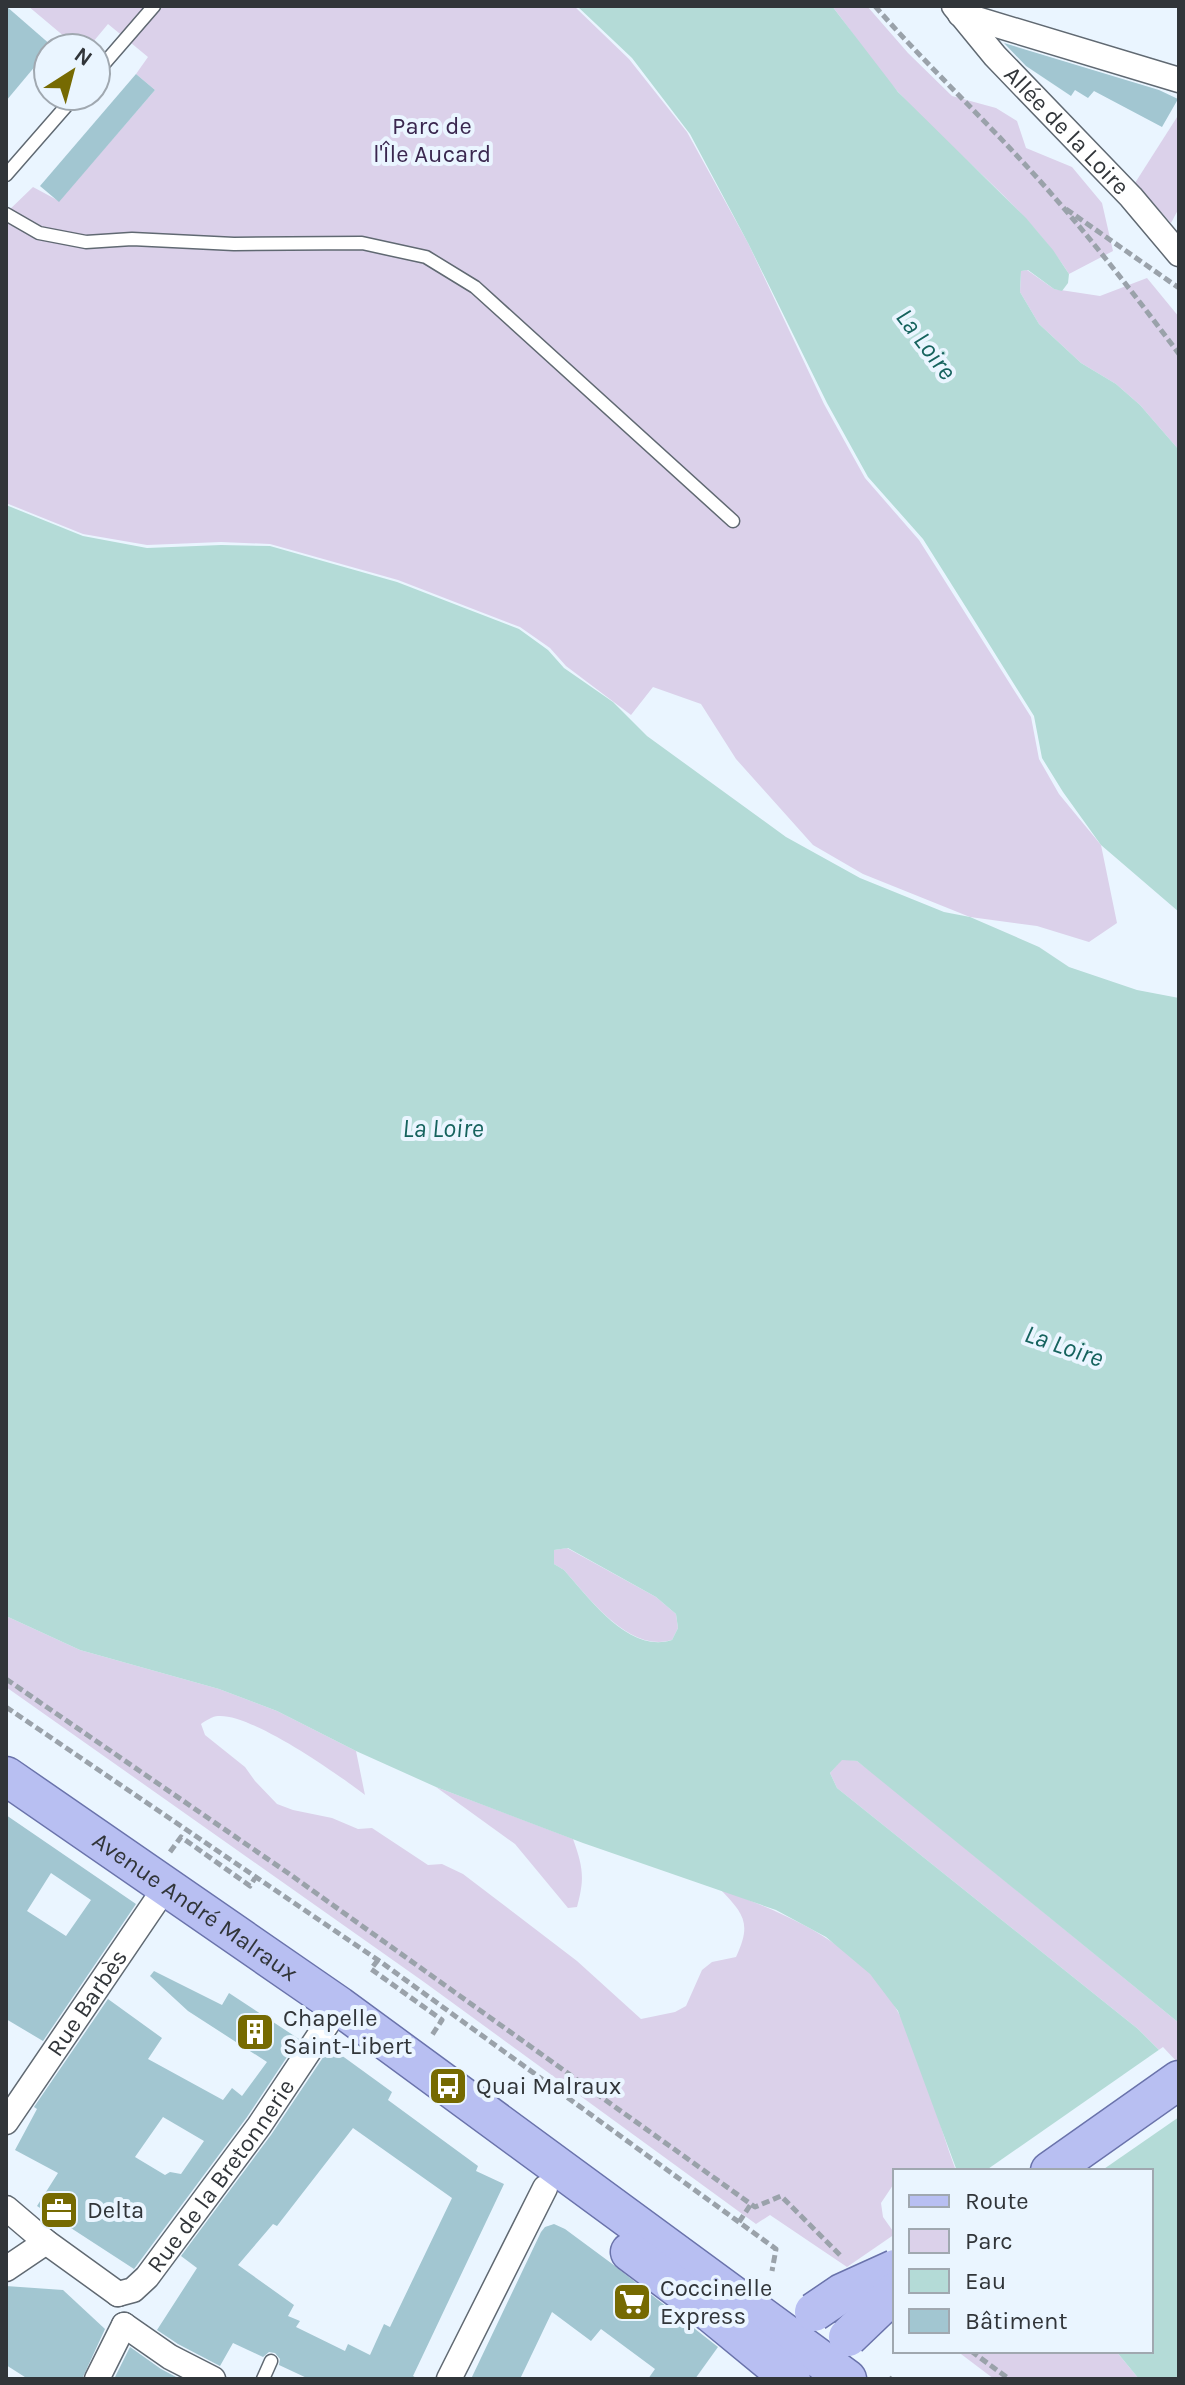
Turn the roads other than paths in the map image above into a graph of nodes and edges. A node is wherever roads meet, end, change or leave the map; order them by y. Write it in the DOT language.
graph roads {
  1 [pos="154,6"];
  2 [pos="957,10"];
  3 [pos="112,55"];
  4 [pos="1179,80"];
  5 [pos="61,112"];
  6 [pos="6,175"];
  7 [pos="6,214"];
  8 [pos="1179,254"];
  9 [pos="733,521"];
  10 [pos="6,1776"];
  11 [pos="6,1800"];
  12 [pos="163,1881"];
  13 [pos="332,2015"];
  14 [pos="1179,2080"];
  15 [pos="6,2122"];
  16 [pos="1053,2169"];
  17 [pos="545,2188"];
  18 [pos="6,2208"];
  19 [pos="46,2242"];
  20 [pos="6,2269"];
  21 [pos="893,2270"];
  22 [pos="118,2294"];
  23 [pos="893,2294"];
  24 [pos="124,2325"];
  25 [pos="794,2349"];
  26 [pos="271,2361"];
  27 [pos="834,2364"];
  28 [pos="97,2379"];
  29 [pos="213,2379"];
  30 [pos="263,2379"];
  31 [pos="449,2379"];
  1 -- 3 [label="lane"];
  2 -- 4 [label="street"];
  2 -- 8 [label="street, Allée de la Loire"];
  5 -- 6 [label="lane"];
  7 -- 9 [label="lane"];
  10 -- 12 [label="main road, Avenue André Malraux"];
  11 -- 12 [label="main road, Avenue André Malraux"];
  12 -- 13 [label="main road, Avenue André Malraux"];
  12 -- 15 [label="street, Rue Barbès"];
  13 -- 17 [label="main road, Avenue André Malraux"];
  13 -- 22 [label="street, Rue de la Bretonnerie"];
  13 -- 25 [label="main road, Avenue André Malraux"];
  14 -- 16 [label="main road"];
  17 -- 25 [label="main road, Avenue André Malraux"];
  17 -- 31 [label="street"];
  18 -- 19 [label="street"];
  19 -- 20 [label="street"];
  19 -- 22 [label="street"];
  21 -- 25 [label="main road, bridge"];
  22 -- 24 [label="street"];
  23 -- 27 [label="main road, bridge"];
  24 -- 28 [label="street"];
  24 -- 29 [label="street"];
  25 -- 27 [label="main road, Avenue André Malraux"];
  26 -- 30 [label="lane"];
}
